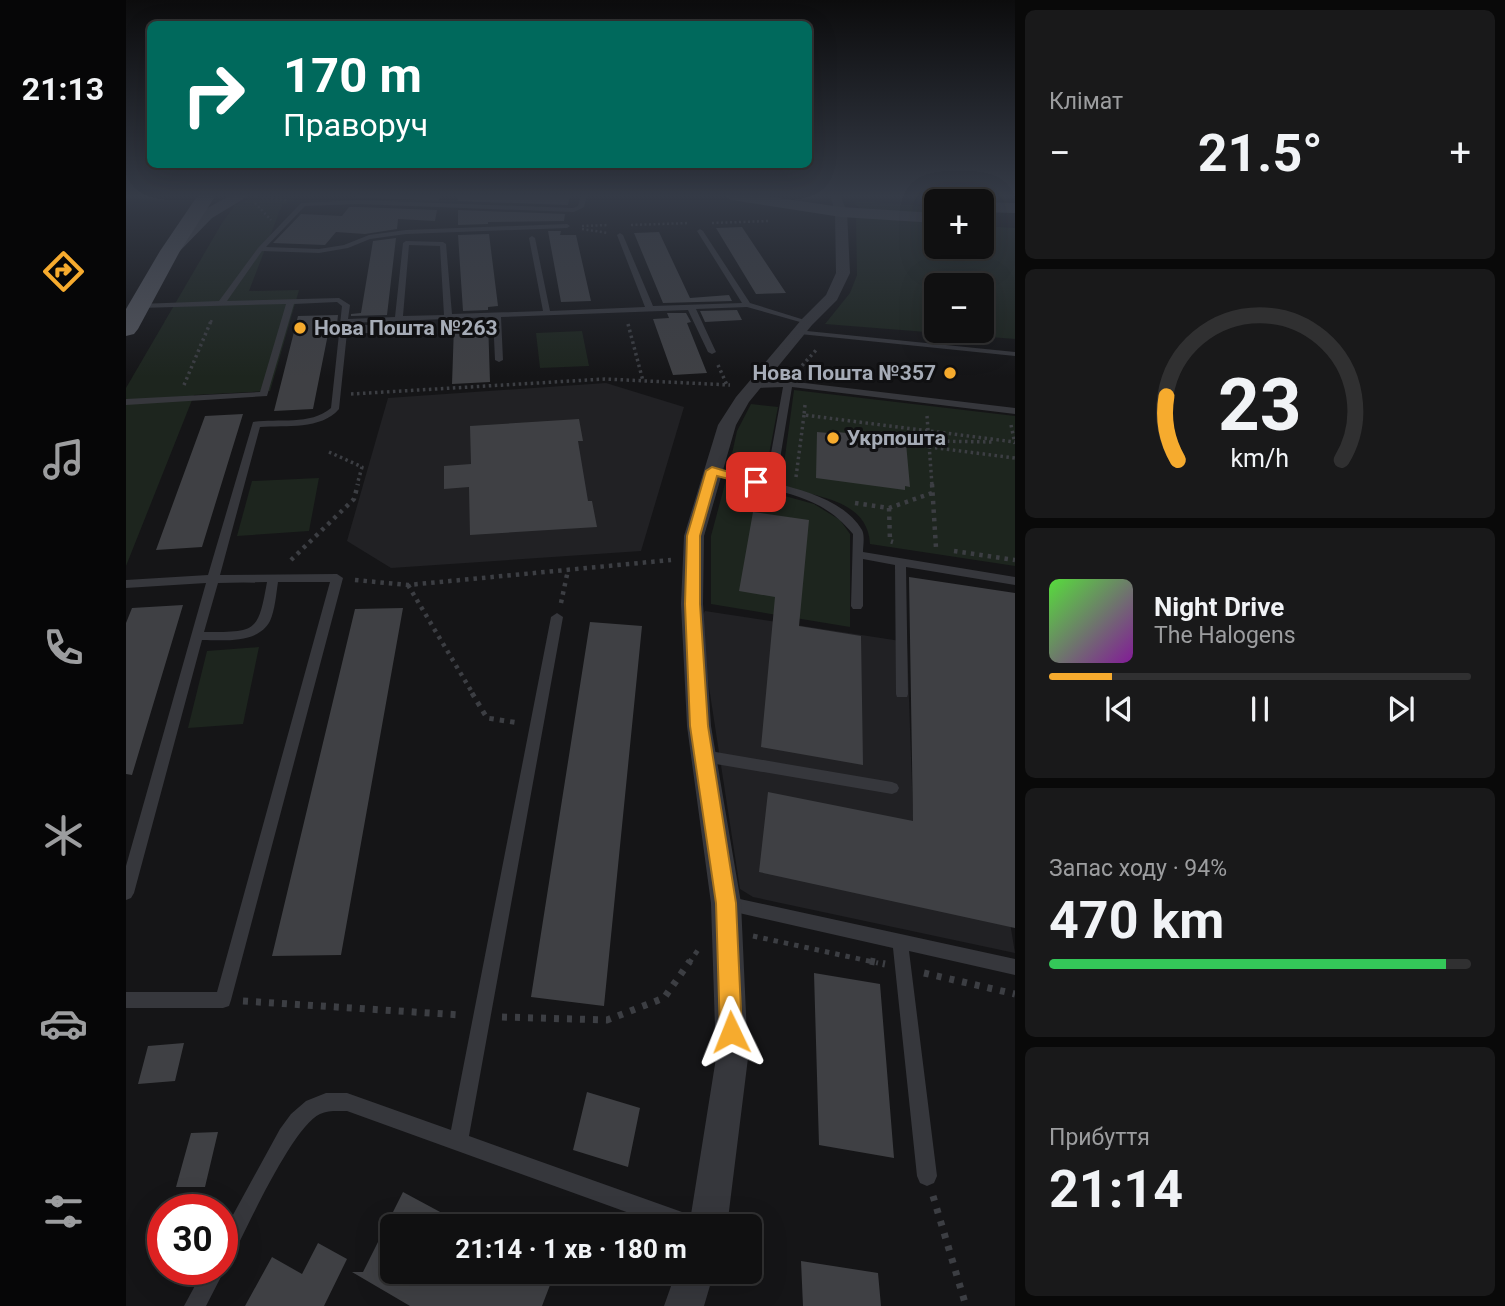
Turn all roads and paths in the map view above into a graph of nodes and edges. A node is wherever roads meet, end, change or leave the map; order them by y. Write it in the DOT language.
graph roads {
  1 [pos="154,256"];
  2 [pos="166,256"];
  3 [pos="255,256"];
  4 [pos="405,256"];
  5 [pos="445,256"];
  6 [pos="536,256"];
  7 [pos="628,256"];
  8 [pos="716,256"];
  9 [pos="841,256"];
  10 [pos="132,297"];
  11 [pos="291,301"];
  12 [pos="221,303"];
  13 [pos="747,305"];
  14 [pos="691,307"];
  15 [pos="650,309"];
  16 [pos="624,310"];
  17 [pos="547,313"];
  18 [pos="497,315"];
  19 [pos="448,317"];
  20 [pos="399,319"];
  21 [pos="344,321"];
  22 [pos="804,327"];
  23 [pos="126,329"];
  24 [pos="825,339"];
  25 [pos="712,352"];
  26 [pos="1015,354"];
  27 [pos="499,360"];
  28 [pos="643,381"];
  29 [pos="788,384"];
  30 [pos="727,385"];
  31 [pos="746,385"];
  32 [pos="336,395"];
  33 [pos="806,398"];
  34 [pos="178,399"];
  35 [pos="126,402"];
  36 [pos="1015,411"];
  37 [pos="804,415"];
  38 [pos="939,415"];
  39 [pos="999,422"];
  40 [pos="928,431"];
  41 [pos="929,441"];
  42 [pos="1015,443"];
  43 [pos="929,447"];
  44 [pos="329,452"];
  45 [pos="1015,458"];
  46 [pos="712,471"];
  47 [pos="770,486"];
  48 [pos="795,487"];
  49 [pos="932,493"];
  50 [pos="851,502"];
  51 [pos="889,508"];
  52 [pos="901,543"];
  53 [pos="925,546"];
  54 [pos="936,548"];
  55 [pos="858,555"];
  56 [pos="679,559"];
  57 [pos="1015,560"];
  58 [pos="900,562"];
  59 [pos="568,570"];
  60 [pos="272,578"];
  61 [pos="337,578"];
  62 [pos="212,579"];
  63 [pos="1015,581"];
  64 [pos="126,584"];
  65 [pos="408,585"];
  66 [pos="857,606"];
  67 [pos="558,617"];
  68 [pos="196,636"];
  69 [pos="902,694"];
  70 [pos="537,726"];
  71 [pos="704,756"];
  72 [pos="892,788"];
  73 [pos="126,893"];
  74 [pos="726,903"];
  75 [pos="727,931"];
  76 [pos="900,942"];
  77 [pos="889,965"];
  78 [pos="1015,967"];
  79 [pos="915,971"];
  80 [pos="1015,994"];
  81 [pos="126,1000"];
  82 [pos="457,1143"];
  83 [pos="927,1176"];
  84 [pos="659,1214"];
  85 [pos="710,1214"];
  86 [pos="238,1226"];
  87 [pos="691,1284"];
  88 [pos="206,1285"];
  89 [pos="195,1306"];
  90 [pos="684,1306"];
  91 [pos="966,1306"];
  1 -- 10 [label="main road"];
  2 -- 10 [label="main road"];
  3 -- 12 [label="lane"];
  4 -- 20 [label="lane"];
  5 -- 19 [label="lane"];
  6 -- 17 [label="lane"];
  7 -- 15 [label="lane"];
  8 -- 13 [label="lane"];
  9 -- 22 [label="street"];
  10 -- 12 [label="lane"];
  10 -- 23 [label="main road"];
  11 -- 12 [label="lane"];
  11 -- 21 [label="lane"];
  11 -- 34 [label="lane"];
  12 -- 34 [label="path"];
  13 -- 14 [label="lane"];
  13 -- 22 [label="lane"];
  14 -- 15 [label="lane"];
  14 -- 25 [label="lane"];
  15 -- 16 [label="lane"];
  16 -- 17 [label="lane"];
  16 -- 28 [label="path"];
  17 -- 18 [label="lane"];
  18 -- 19 [label="lane"];
  18 -- 27 [label="lane"];
  19 -- 20 [label="lane"];
  20 -- 21 [label="lane"];
  21 -- 32 [label="lane"];
  22 -- 26 [label="lane"];
  22 -- 31 [label="street"];
  24 -- 29 [label="path"];
  25 -- 30 [label="path"];
  28 -- 30 [label="path"];
  28 -- 32 [label="path"];
  29 -- 31 [label="lane"];
  29 -- 36 [label="lane"];
  29 -- 47 [label="lane"];
  30 -- 31 [label="path"];
  31 -- 46 [label="street"];
  32 -- 62 [label="lane"];
  33 -- 37 [label="path"];
  34 -- 35 [label="lane"];
  37 -- 40 [label="path"];
  37 -- 48 [label="path"];
  38 -- 40 [label="path"];
  39 -- 42 [label="path"];
  40 -- 41 [label="path"];
  40 -- 42 [label="path"];
  41 -- 42 [label="path"];
  41 -- 43 [label="path"];
  43 -- 45 [label="path"];
  43 -- 49 [label="path"];
  44 -- 60 [label="path"];
  46 -- 47 [label="lane"];
  46 -- 71 [label="street"];
  47 -- 55 [label="lane"];
  49 -- 51 [label="path"];
  49 -- 54 [label="path"];
  50 -- 51 [label="path"];
  51 -- 52 [label="path"];
  53 -- 54 [label="path"];
  54 -- 57 [label="path"];
  55 -- 58 [label="lane"];
  55 -- 66 [label="lane"];
  56 -- 59 [label="path"];
  58 -- 63 [label="lane"];
  58 -- 69 [label="lane"];
  59 -- 65 [label="path"];
  59 -- 67 [label="path"];
  60 -- 61 [label="lane"];
  60 -- 62 [label="lane"];
  60 -- 68 [label="lane"];
  61 -- 65 [label="path"];
  61 -- 81 [label="lane"];
  62 -- 64 [label="lane"];
  62 -- 68 [label="lane"];
  65 -- 70 [label="path"];
  67 -- 70 [label="lane"];
  68 -- 73 [label="lane"];
  70 -- 82 [label="lane"];
  71 -- 72 [label="lane"];
  71 -- 74 [label="street"];
  74 -- 75 [label="street"];
  74 -- 76 [label="lane"];
  75 -- 77 [label="path"];
  75 -- 85 [label="street"];
  76 -- 78 [label="lane"];
  76 -- 83 [label="lane"];
  79 -- 80 [label="path"];
  82 -- 84 [label="lane"];
  82 -- 86 [label="lane"];
  83 -- 91 [label="path"];
  87 -- 90 [label="street"];
  88 -- 89 [label="lane"];
}
